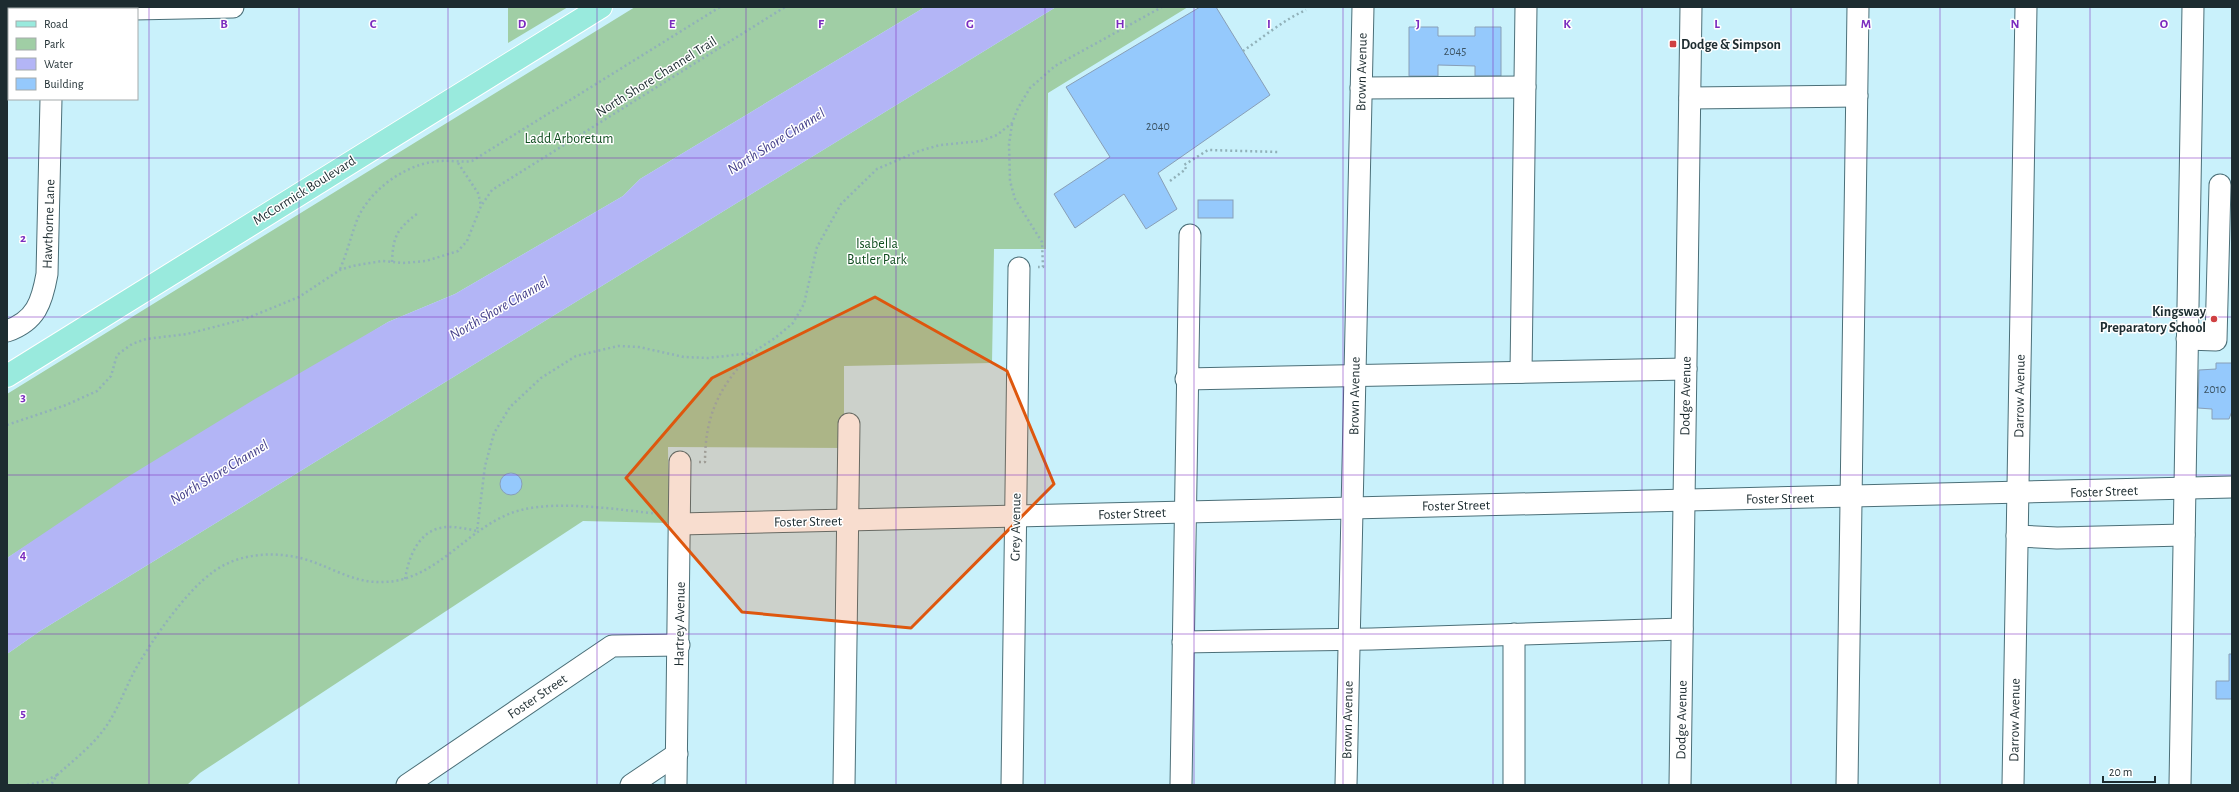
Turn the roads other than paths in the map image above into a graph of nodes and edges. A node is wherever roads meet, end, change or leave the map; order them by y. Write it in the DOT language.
graph roads {
  1 [pos="190,7"];
  2 [pos="233,7"];
  3 [pos="601,7"];
  4 [pos="1363,7"];
  5 [pos="1526,7"];
  6 [pos="1691,7"];
  7 [pos="1858,7"];
  8 [pos="2026,7"];
  9 [pos="2193,7"];
  10 [pos="138,9"];
  11 [pos="1525,87"];
  12 [pos="1361,88"];
  13 [pos="1857,96"];
  14 [pos="1690,98"];
  15 [pos="51,100"];
  16 [pos="2226,185"];
  17 [pos="2190,186"];
  18 [pos="1190,235"];
  19 [pos="1019,268"];
  20 [pos="7,331"];
  21 [pos="2187,339"];
  22 [pos="1686,369"];
  23 [pos="1521,372"];
  24 [pos="7,376"];
  25 [pos="1355,376"];
  26 [pos="1186,379"];
  27 [pos="849,424"];
  28 [pos="680,462"];
  29 [pos="2232,487"];
  30 [pos="2185,488"];
  31 [pos="2018,493"];
  32 [pos="1851,497"];
  33 [pos="1684,500"];
  34 [pos="1352,507"];
  35 [pos="1185,512"];
  36 [pos="1014,516"];
  37 [pos="848,520"];
  38 [pos="680,524"];
  39 [pos="2184,535"];
  40 [pos="2017,536"];
  41 [pos="1682,629"];
  42 [pos="1514,634"];
  43 [pos="1349,639"];
  44 [pos="1183,642"];
  45 [pos="679,645"];
  46 [pos="677,754"];
  47 [pos="407,785"];
  48 [pos="631,785"];
  49 [pos="676,785"];
  50 [pos="844,785"];
  51 [pos="1012,785"];
  52 [pos="1181,785"];
  53 [pos="1346,785"];
  54 [pos="1514,785"];
  55 [pos="1680,785"];
  56 [pos="1847,785"];
  57 [pos="2013,785"];
  58 [pos="2180,785"];
  1 -- 2 [label="street"];
  1 -- 10 [label="street"];
  3 -- 24 [label="main road, McCormick Boulevard"];
  4 -- 12 [label="street, Brown Avenue"];
  5 -- 11 [label="street"];
  6 -- 14 [label="street, Dodge Avenue"];
  7 -- 13 [label="street"];
  8 -- 31 [label="street, Darrow Avenue"];
  9 -- 17 [label="street"];
  11 -- 12 [label="street"];
  11 -- 23 [label="street"];
  12 -- 25 [label="street, Brown Avenue"];
  13 -- 14 [label="street"];
  13 -- 32 [label="street"];
  14 -- 22 [label="street, Dodge Avenue"];
  15 -- 20 [label="street, Hawthorne Lane"];
  16 -- 17 [label="street"];
  16 -- 21 [label="street"];
  17 -- 21 [label="street"];
  18 -- 26 [label="street"];
  19 -- 36 [label="street, Grey Avenue"];
  21 -- 30 [label="street"];
  22 -- 23 [label="street"];
  22 -- 33 [label="street, Dodge Avenue"];
  23 -- 25 [label="street"];
  25 -- 26 [label="street"];
  25 -- 34 [label="street, Brown Avenue"];
  26 -- 35 [label="street"];
  27 -- 37 [label="street"];
  28 -- 38 [label="street, Hartrey Avenue"];
  29 -- 30 [label="street, Foster Street"];
  30 -- 31 [label="street, Foster Street"];
  30 -- 39 [label="street"];
  31 -- 32 [label="street, Foster Street"];
  31 -- 40 [label="street, Darrow Avenue"];
  32 -- 33 [label="street, Foster Street"];
  32 -- 56 [label="street"];
  33 -- 34 [label="street, Foster Street"];
  33 -- 41 [label="street, Dodge Avenue"];
  34 -- 35 [label="street, Foster Street"];
  34 -- 43 [label="street, Brown Avenue"];
  35 -- 36 [label="street, Foster Street"];
  35 -- 44 [label="street"];
  36 -- 37 [label="street, Foster Street"];
  36 -- 51 [label="street, Grey Avenue"];
  37 -- 38 [label="street, Foster Street"];
  37 -- 50 [label="street"];
  38 -- 45 [label="street, Hartrey Avenue"];
  39 -- 40 [label="street"];
  39 -- 58 [label="street"];
  40 -- 57 [label="street, Darrow Avenue"];
  41 -- 42 [label="street"];
  41 -- 55 [label="street, Dodge Avenue"];
  42 -- 43 [label="street"];
  42 -- 54 [label="street"];
  43 -- 44 [label="street"];
  43 -- 53 [label="street, Brown Avenue"];
  44 -- 52 [label="street"];
  45 -- 46 [label="street, Hartrey Avenue"];
  45 -- 47 [label="street, Foster Street"];
  46 -- 48 [label="street"];
  46 -- 49 [label="street, Hartrey Avenue"];
}
